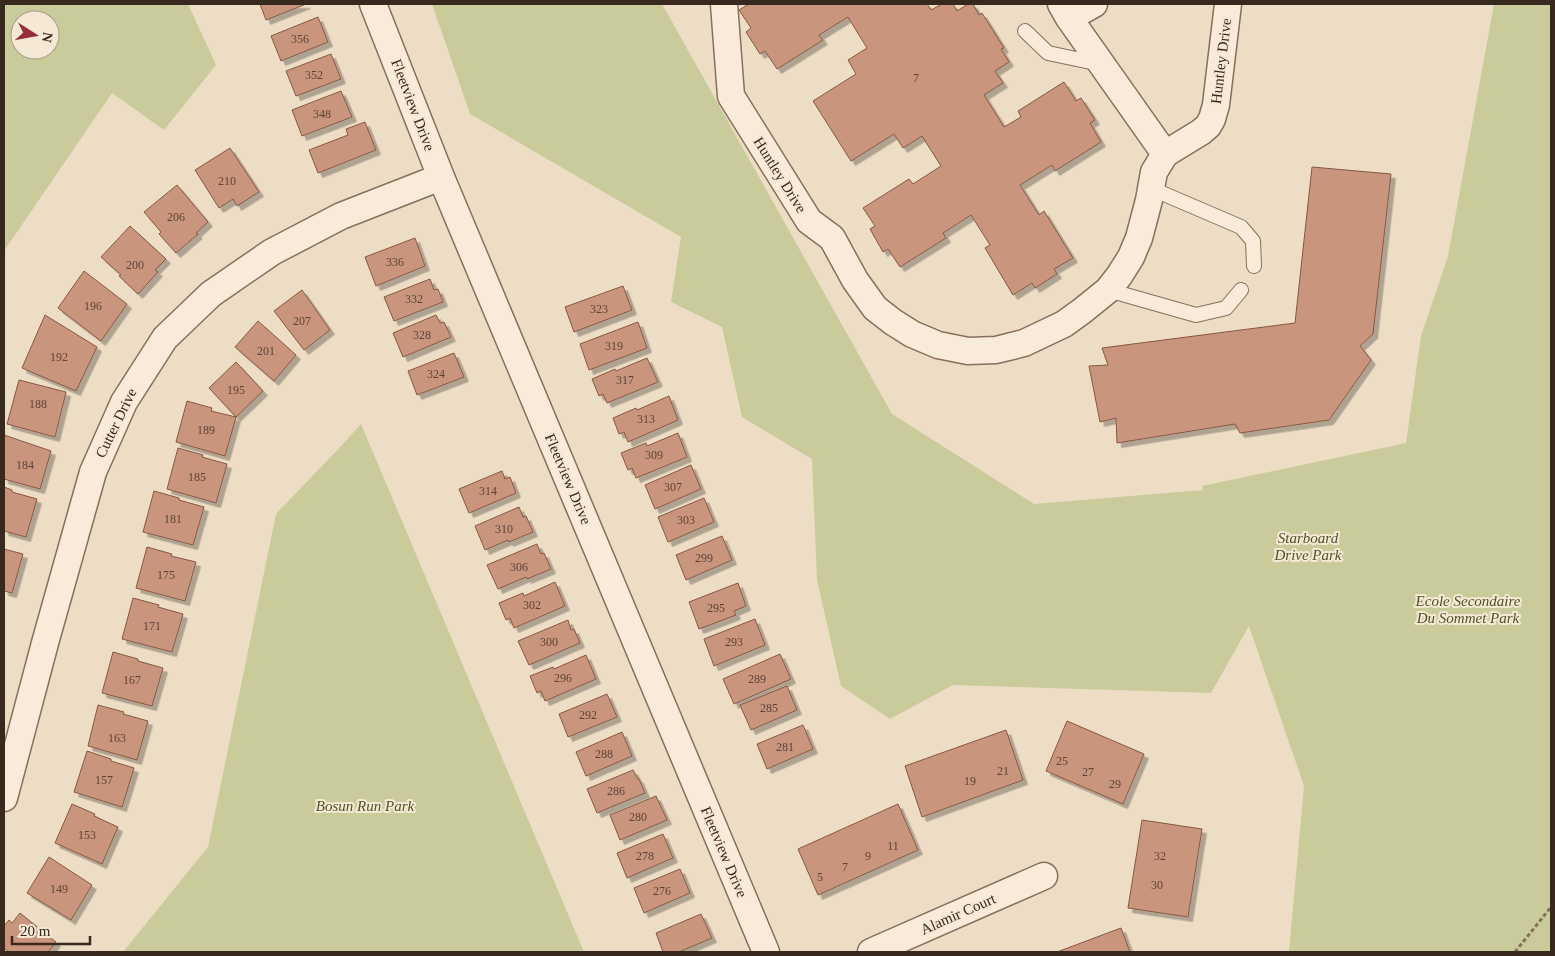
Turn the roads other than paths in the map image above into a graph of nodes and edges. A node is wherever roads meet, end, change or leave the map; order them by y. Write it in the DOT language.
graph roads {
  1 [pos="373,4"];
  2 [pos="724,4"];
  3 [pos="1094,4"];
  4 [pos="1228,4"];
  5 [pos="1065,11"];
  6 [pos="1026,31"];
  7 [pos="1102,65"];
  8 [pos="1164,154"];
  9 [pos="441,176"];
  10 [pos="1150,188"];
  11 [pos="1254,266"];
  12 [pos="1108,290"];
  13 [pos="1241,290"];
  14 [pos="4,798"];
  15 [pos="1044,876"];
  16 [pos="766,952"];
  17 [pos="871,952"];
  1 -- 9 [label="street, Fleetview Drive"];
  2 -- 12 [label="street, Huntley Drive"];
  3 -- 5 [label="street"];
  4 -- 8 [label="street, Huntley Drive"];
  5 -- 7 [label="street"];
  6 -- 7 [label="lane"];
  7 -- 8 [label="street"];
  8 -- 10 [label="street, Huntley Drive"];
  9 -- 14 [label="street, Cutter Drive"];
  9 -- 16 [label="street, Fleetview Drive"];
  10 -- 11 [label="lane"];
  10 -- 12 [label="street, Huntley Drive"];
  12 -- 13 [label="lane"];
  15 -- 17 [label="street, Alamir Court"];
}
